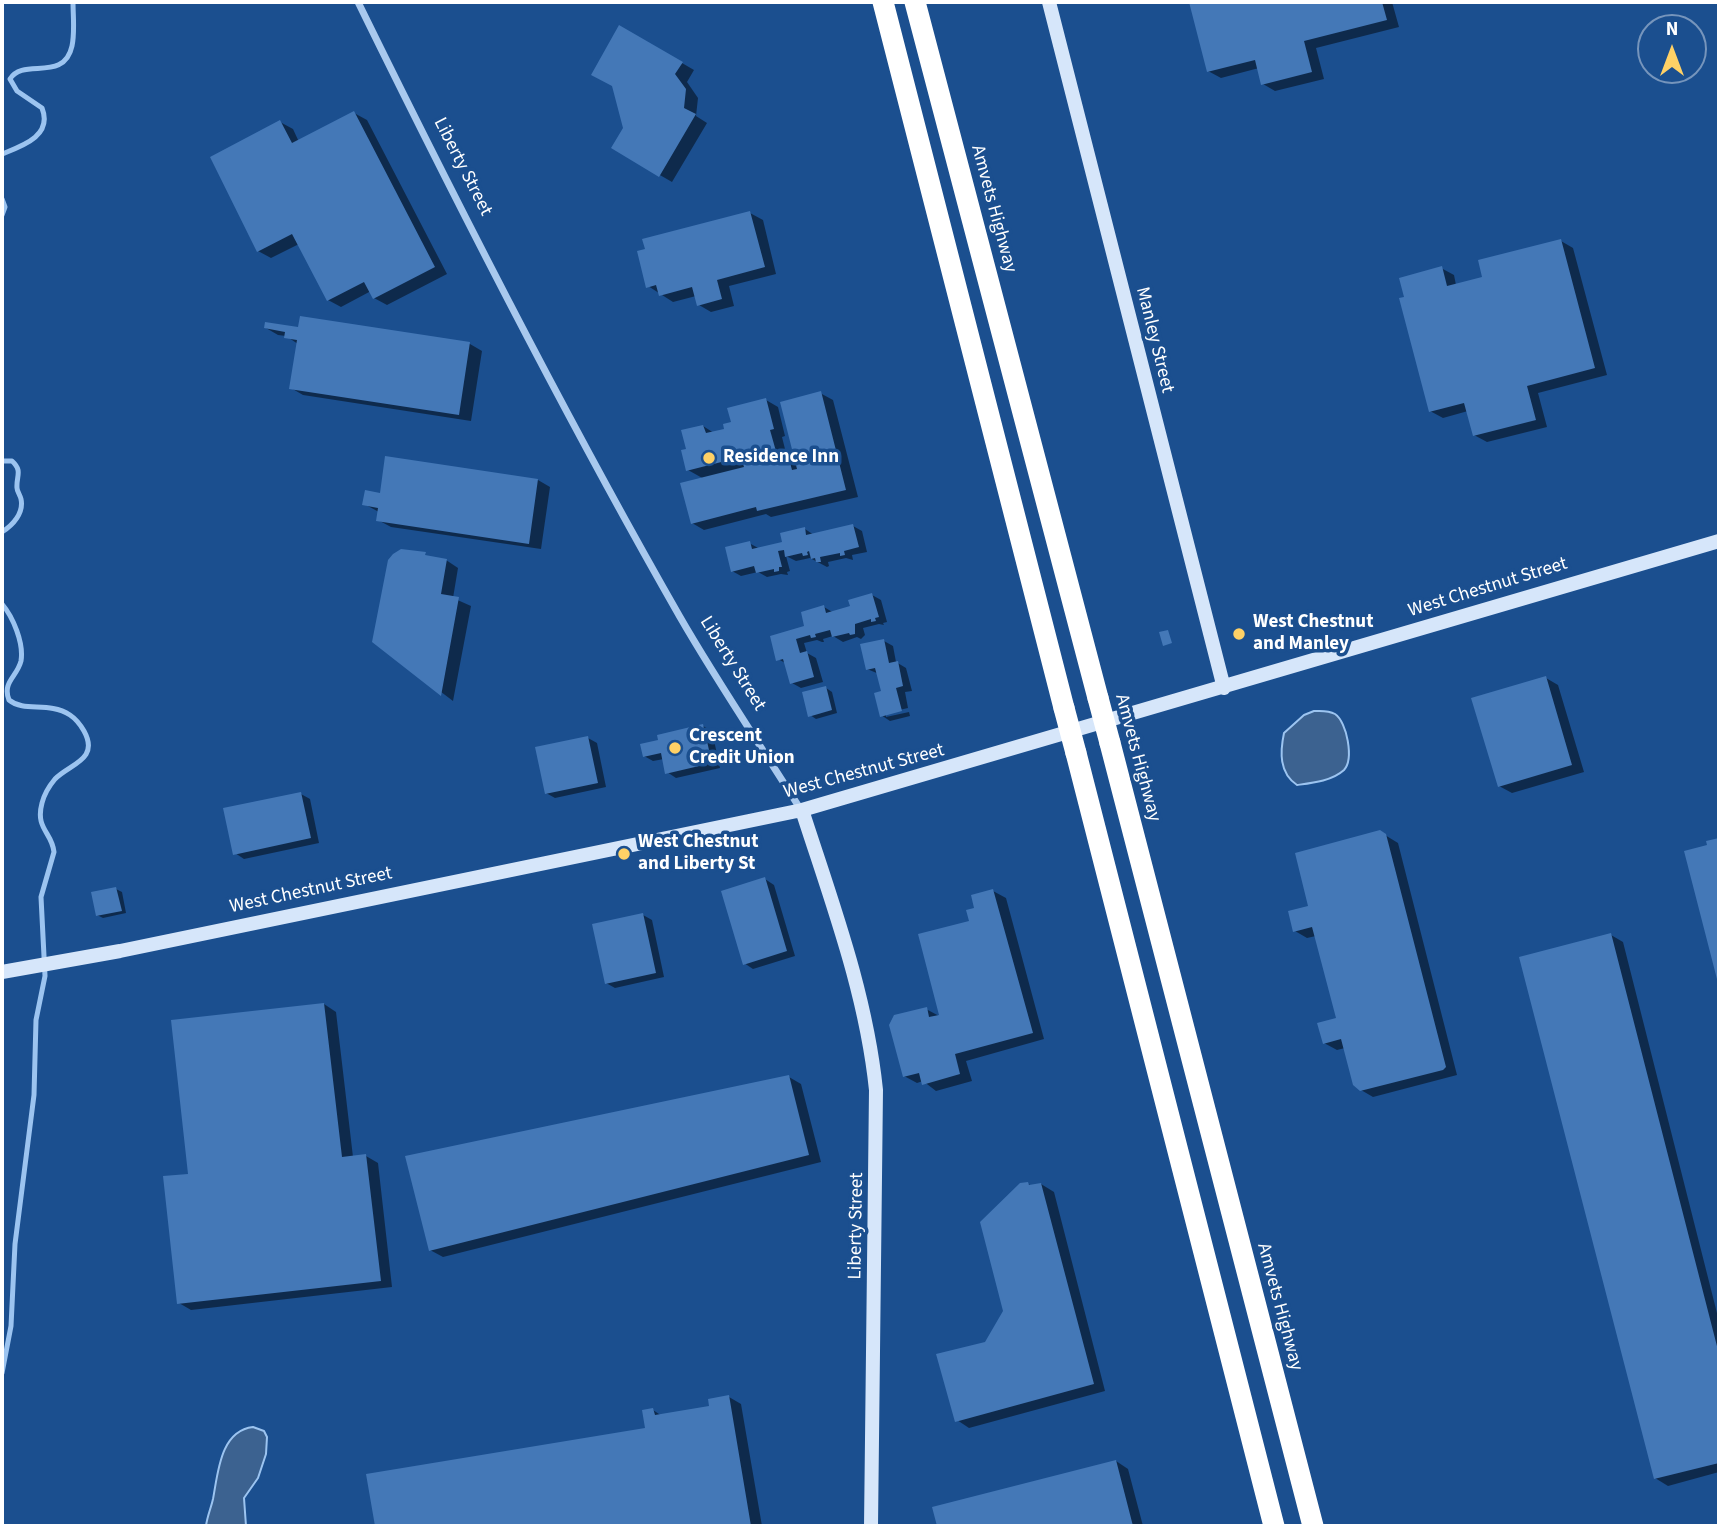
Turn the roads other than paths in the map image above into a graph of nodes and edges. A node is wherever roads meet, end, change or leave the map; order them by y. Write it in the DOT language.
graph roads {
  1 [pos="358,2"];
  2 [pos="883,2"];
  3 [pos="915,2"];
  4 [pos="1049,2"];
  5 [pos="1719,541"];
  6 [pos="1224,688"];
  7 [pos="802,810"];
  8 [pos="9,971"];
  9 [pos="871,1526"];
  10 [pos="1274,1526"];
  11 [pos="1313,1526"];
  1 -- 7 [label="street, Liberty Street"];
  2 -- 10 [label="highway, bridge"];
  3 -- 11 [label="highway, Amvets Highway, bridge"];
  4 -- 6 [label="main road, Manley Street"];
  5 -- 6 [label="main road, West Chestnut Street"];
  6 -- 7 [label="main road, West Chestnut Street"];
  7 -- 8 [label="main road, West Chestnut Street"];
  7 -- 9 [label="main road, Liberty Street"];
}
